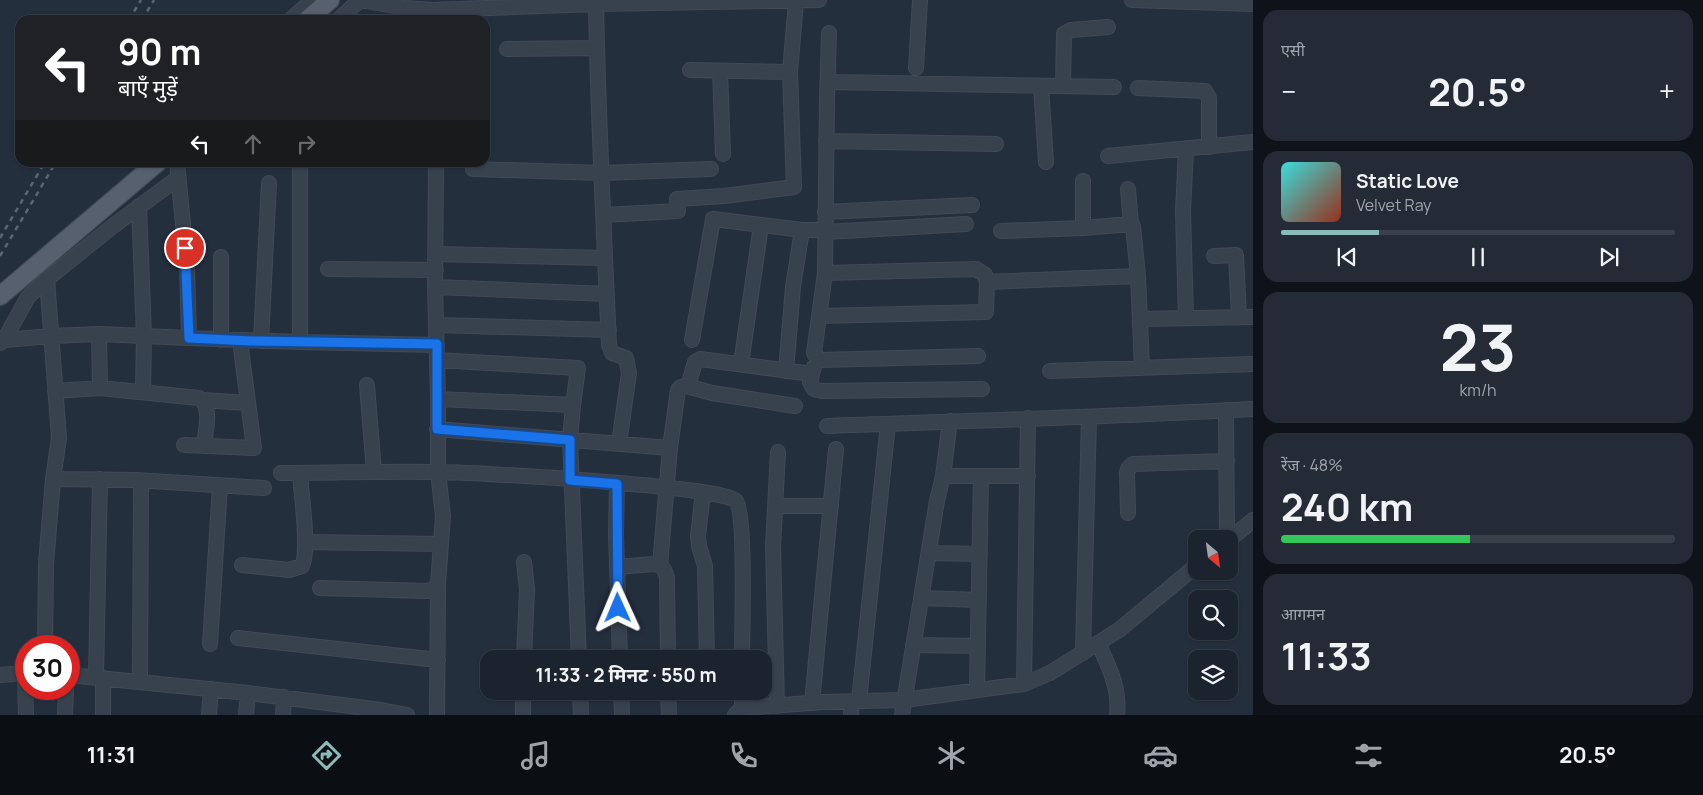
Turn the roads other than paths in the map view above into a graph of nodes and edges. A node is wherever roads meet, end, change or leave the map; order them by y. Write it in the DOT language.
graph roads {
  1 [pos="313,0"];
  2 [pos="330,0"];
  3 [pos="346,0"];
  4 [pos="361,0"];
  5 [pos="819,0"];
  6 [pos="920,0"];
  7 [pos="1132,0"];
  8 [pos="796,2"];
  9 [pos="596,4"];
  10 [pos="1253,4"];
  11 [pos="296,15"];
  12 [pos="313,15"];
  13 [pos="328,15"];
  14 [pos="344,15"];
  15 [pos="432,15"];
  16 [pos="1108,27"];
  17 [pos="829,33"];
  18 [pos="597,48"];
  19 [pos="507,49"];
  20 [pos="916,68"];
  21 [pos="690,70"];
  22 [pos="720,70"];
  23 [pos="790,72"];
  24 [pos="828,82"];
  25 [pos="1041,86"];
  26 [pos="1063,86"];
  27 [pos="1114,87"];
  28 [pos="1138,88"];
  29 [pos="826,141"];
  30 [pos="1253,142"];
  31 [pos="996,144"];
  32 [pos="1209,147"];
  33 [pos="1186,149"];
  34 [pos="723,154"];
  35 [pos="1108,156"];
  36 [pos="1046,162"];
  37 [pos="137,167"];
  38 [pos="152,167"];
  39 [pos="177,167"];
  40 [pos="436,167"];
  41 [pos="300,168"];
  42 [pos="473,169"];
  43 [pos="711,169"];
  44 [pos="602,173"];
  45 [pos="178,178"];
  46 [pos="1082,180"];
  47 [pos="269,183"];
  48 [pos="1128,189"];
  49 [pos="972,205"];
  50 [pos="139,206"];
  51 [pos="825,212"];
  52 [pos="604,215"];
  53 [pos="966,224"];
  54 [pos="1131,224"];
  55 [pos="761,225"];
  56 [pos="1083,228"];
  57 [pos="802,230"];
  58 [pos="825,231"];
  59 [pos="1001,231"];
  60 [pos="436,254"];
  61 [pos="1214,256"];
  62 [pos="221,258"];
  63 [pos="606,258"];
  64 [pos="328,269"];
  65 [pos="436,270"];
  66 [pos="825,273"];
  67 [pos="1138,276"];
  68 [pos="47,279"];
  69 [pos="0,282"];
  70 [pos="987,282"];
  71 [pos="436,287"];
  72 [pos="607,294"];
  73 [pos="0,296"];
  74 [pos="820,316"];
  75 [pos="1239,317"];
  76 [pos="1253,317"];
  77 [pos="1186,318"];
  78 [pos="1140,319"];
  79 [pos="436,325"];
  80 [pos="609,330"];
  81 [pos="99,334"];
  82 [pos="144,335"];
  83 [pos="52,336"];
  84 [pos="189,338"];
  85 [pos="221,340"];
  86 [pos="692,340"];
  87 [pos="240,341"];
  88 [pos="261,341"];
  89 [pos="2,342"];
  90 [pos="300,342"];
  91 [pos="437,344"];
  92 [pos="978,356"];
  93 [pos="816,358"];
  94 [pos="437,360"];
  95 [pos="741,364"];
  96 [pos="1253,364"];
  97 [pos="1142,368"];
  98 [pos="786,371"];
  99 [pos="1050,371"];
  100 [pos="812,374"];
  101 [pos="368,385"];
  102 [pos="688,386"];
  103 [pos="100,388"];
  104 [pos="982,389"];
  105 [pos="55,391"];
  106 [pos="143,392"];
  107 [pos="438,399"];
  108 [pos="202,400"];
  109 [pos="248,403"];
  110 [pos="572,405"];
  111 [pos="795,406"];
  112 [pos="1253,409"];
  113 [pos="1226,410"];
  114 [pos="1089,417"];
  115 [pos="1028,418"];
  116 [pos="950,421"];
  117 [pos="888,424"];
  118 [pos="827,426"];
  119 [pos="437,429"];
  120 [pos="570,440"];
  121 [pos="618,444"];
  122 [pos="184,445"];
  123 [pos="204,446"];
  124 [pos="670,448"];
  125 [pos="836,449"];
  126 [pos="778,452"];
  127 [pos="1227,461"];
  128 [pos="374,472"];
  129 [pos="438,472"];
  130 [pos="281,473"];
  131 [pos="300,473"];
  132 [pos="943,476"];
  133 [pos="981,476"];
  134 [pos="1028,476"];
  135 [pos="53,479"];
  136 [pos="100,479"];
  137 [pos="570,480"];
  138 [pos="142,482"];
  139 [pos="617,484"];
  140 [pos="220,486"];
  141 [pos="667,487"];
  142 [pos="264,488"];
  143 [pos="703,492"];
  144 [pos="775,506"];
  145 [pos="831,506"];
  146 [pos="1128,512"];
  147 [pos="1253,520"];
  148 [pos="1228,530"];
  149 [pos="1238,531"];
  150 [pos="305,542"];
  151 [pos="442,544"];
  152 [pos="929,553"];
  153 [pos="980,554"];
  154 [pos="524,562"];
  155 [pos="660,565"];
  156 [pos="242,566"];
  157 [pos="617,567"];
  158 [pos="1188,573"];
  159 [pos="438,584"];
  160 [pos="320,588"];
  161 [pos="921,598"];
  162 [pos="979,600"];
  163 [pos="45,635"];
  164 [pos="238,638"];
  165 [pos="1098,643"];
  166 [pos="210,644"];
  167 [pos="913,646"];
  168 [pos="978,646"];
  169 [pos="524,650"];
  170 [pos="579,650"];
  171 [pos="620,650"];
  172 [pos="668,650"];
  173 [pos="706,650"];
  174 [pos="742,650"];
  175 [pos="1083,653"];
  176 [pos="438,660"];
  177 [pos="15,674"];
  178 [pos="0,675"];
  179 [pos="80,676"];
  180 [pos="99,677"];
  181 [pos="140,681"];
  182 [pos="1024,684"];
  183 [pos="211,689"];
  184 [pos="976,690"];
  185 [pos="248,693"];
  186 [pos="284,697"];
  187 [pos="26,700"];
  188 [pos="66,700"];
  189 [pos="523,700"];
  190 [pos="580,700"];
  191 [pos="621,700"];
  192 [pos="668,700"];
  193 [pos="904,700"];
  194 [pos="812,703"];
  195 [pos="777,706"];
  196 [pos="854,706"];
  197 [pos="324,709"];
  198 [pos="381,712"];
  199 [pos="738,712"];
  200 [pos="26,715"];
  201 [pos="65,715"];
  202 [pos="103,715"];
  203 [pos="209,715"];
  204 [pos="246,715"];
  205 [pos="283,715"];
  206 [pos="406,715"];
  207 [pos="437,715"];
  208 [pos="523,715"];
  209 [pos="581,715"];
  210 [pos="622,715"];
  211 [pos="669,715"];
  212 [pos="902,715"];
  213 [pos="1117,715"];
  1 -- 11 [label="street"];
  2 -- 12 [label="main road"];
  3 -- 13 [label="main road"];
  4 -- 14 [label="street"];
  4 -- 15 [label="street"];
  5 -- 8 [label="street"];
  6 -- 20 [label="street"];
  7 -- 10 [label="street"];
  8 -- 9 [label="street"];
  8 -- 23 [label="street"];
  9 -- 15 [label="street"];
  9 -- 18 [label="street"];
  16 -- 26 [label="street"];
  17 -- 24 [label="street"];
  18 -- 19 [label="street"];
  18 -- 44 [label="street"];
  21 -- 22 [label="street"];
  22 -- 23 [label="street"];
  22 -- 34 [label="street"];
  23 -- 52 [label="street"];
  24 -- 25 [label="street"];
  24 -- 29 [label="street"];
  25 -- 26 [label="street"];
  25 -- 36 [label="street"];
  26 -- 27 [label="street"];
  28 -- 32 [label="street"];
  29 -- 31 [label="street"];
  29 -- 51 [label="street"];
  30 -- 32 [label="street"];
  32 -- 33 [label="street"];
  33 -- 35 [label="street"];
  33 -- 77 [label="street"];
  37 -- 69 [label="main road"];
  38 -- 73 [label="main road"];
  39 -- 45 [label="street"];
  40 -- 60 [label="street"];
  41 -- 90 [label="street"];
  42 -- 44 [label="street"];
  43 -- 44 [label="street"];
  44 -- 52 [label="street"];
  45 -- 50 [label="street"];
  45 -- 84 [label="street"];
  46 -- 56 [label="street"];
  47 -- 88 [label="street"];
  48 -- 54 [label="street"];
  49 -- 51 [label="street"];
  50 -- 68 [label="street"];
  50 -- 82 [label="street"];
  51 -- 58 [label="street"];
  52 -- 63 [label="street"];
  53 -- 58 [label="street"];
  54 -- 56 [label="street"];
  54 -- 67 [label="street"];
  55 -- 57 [label="street"];
  55 -- 86 [label="street"];
  55 -- 95 [label="street"];
  56 -- 59 [label="street"];
  57 -- 58 [label="street"];
  57 -- 98 [label="street"];
  58 -- 66 [label="street"];
  60 -- 63 [label="street"];
  60 -- 65 [label="street"];
  61 -- 75 [label="street"];
  62 -- 85 [label="street"];
  63 -- 72 [label="street"];
  64 -- 65 [label="street"];
  65 -- 71 [label="street"];
  66 -- 70 [label="street"];
  66 -- 74 [label="street"];
  67 -- 70 [label="street"];
  67 -- 78 [label="street"];
  68 -- 83 [label="street"];
  68 -- 89 [label="street"];
  70 -- 74 [label="street"];
  71 -- 72 [label="street"];
  71 -- 79 [label="street"];
  72 -- 80 [label="street"];
  74 -- 93 [label="street"];
  75 -- 76 [label="street"];
  75 -- 77 [label="street"];
  77 -- 78 [label="street"];
  78 -- 97 [label="street"];
  79 -- 80 [label="street"];
  79 -- 91 [label="street"];
  80 -- 121 [label="street"];
  81 -- 82 [label="street"];
  81 -- 83 [label="street"];
  81 -- 103 [label="street"];
  82 -- 84 [label="street"];
  82 -- 106 [label="street"];
  83 -- 89 [label="street"];
  83 -- 105 [label="street"];
  84 -- 85 [label="street"];
  85 -- 87 [label="street"];
  87 -- 88 [label="street"];
  87 -- 109 [label="street"];
  88 -- 90 [label="street"];
  90 -- 91 [label="street"];
  91 -- 94 [label="street"];
  92 -- 93 [label="street"];
  93 -- 100 [label="street"];
  94 -- 107 [label="street"];
  94 -- 110 [label="street"];
  95 -- 98 [label="street"];
  95 -- 102 [label="street"];
  96 -- 97 [label="street"];
  97 -- 99 [label="street"];
  98 -- 100 [label="street"];
  100 -- 104 [label="street"];
  101 -- 128 [label="street"];
  102 -- 111 [label="street"];
  102 -- 124 [label="street"];
  103 -- 105 [label="street"];
  103 -- 106 [label="street"];
  105 -- 135 [label="street"];
  106 -- 108 [label="street"];
  107 -- 110 [label="street"];
  107 -- 119 [label="street"];
  108 -- 109 [label="street"];
  108 -- 123 [label="street"];
  109 -- 123 [label="street"];
  110 -- 120 [label="street"];
  112 -- 113 [label="street"];
  113 -- 114 [label="street"];
  113 -- 127 [label="street"];
  114 -- 115 [label="street"];
  114 -- 175 [label="street"];
  115 -- 116 [label="street"];
  115 -- 134 [label="street"];
  116 -- 117 [label="street"];
  116 -- 132 [label="street"];
  117 -- 118 [label="street"];
  117 -- 196 [label="street"];
  119 -- 120 [label="street"];
  119 -- 129 [label="street"];
  120 -- 121 [label="street"];
  120 -- 137 [label="street"];
  121 -- 124 [label="street"];
  122 -- 123 [label="street"];
  124 -- 141 [label="street"];
  125 -- 145 [label="street"];
  126 -- 144 [label="street"];
  127 -- 146 [label="street"];
  127 -- 148 [label="street"];
  128 -- 129 [label="street"];
  128 -- 131 [label="street"];
  129 -- 137 [label="street"];
  129 -- 151 [label="street"];
  130 -- 131 [label="street"];
  131 -- 150 [label="street"];
  132 -- 133 [label="street"];
  132 -- 152 [label="street"];
  133 -- 134 [label="street"];
  133 -- 153 [label="street"];
  134 -- 182 [label="street"];
  135 -- 136 [label="street"];
  135 -- 163 [label="street"];
  136 -- 138 [label="street"];
  136 -- 180 [label="street"];
  137 -- 139 [label="street"];
  137 -- 170 [label="street"];
  138 -- 140 [label="street"];
  138 -- 181 [label="street"];
  139 -- 141 [label="street"];
  139 -- 157 [label="street"];
  140 -- 142 [label="street"];
  140 -- 166 [label="street"];
  141 -- 143 [label="street"];
  141 -- 155 [label="street"];
  143 -- 173 [label="street"];
  143 -- 174 [label="street"];
  144 -- 145 [label="street"];
  144 -- 195 [label="street"];
  145 -- 194 [label="street"];
  147 -- 149 [label="street"];
  150 -- 151 [label="street"];
  150 -- 156 [label="street"];
  151 -- 159 [label="street"];
  152 -- 153 [label="street"];
  152 -- 161 [label="street"];
  153 -- 162 [label="street"];
  154 -- 169 [label="street"];
  155 -- 157 [label="street"];
  155 -- 172 [label="street"];
  157 -- 171 [label="street"];
  158 -- 165 [label="street"];
  159 -- 160 [label="street"];
  159 -- 176 [label="street"];
  161 -- 162 [label="street"];
  161 -- 167 [label="street"];
  162 -- 168 [label="street"];
  164 -- 176 [label="street"];
  165 -- 175 [label="street"];
  165 -- 213 [label="street"];
  167 -- 168 [label="street"];
  167 -- 193 [label="street"];
  168 -- 184 [label="street"];
  175 -- 182 [label="street"];
  176 -- 207 [label="street"];
  177 -- 178 [label="street"];
  179 -- 180 [label="street"];
  180 -- 181 [label="street"];
  180 -- 202 [label="street"];
  181 -- 183 [label="street"];
  182 -- 184 [label="street"];
  183 -- 185 [label="street"];
  183 -- 203 [label="street"];
  184 -- 193 [label="street"];
  185 -- 186 [label="street"];
  185 -- 204 [label="street"];
  186 -- 197 [label="street"];
  186 -- 205 [label="street"];
  187 -- 200 [label="street"];
  188 -- 201 [label="street"];
  189 -- 208 [label="street"];
  190 -- 209 [label="street"];
  191 -- 210 [label="street"];
  192 -- 211 [label="street"];
  193 -- 196 [label="street"];
  193 -- 212 [label="street"];
  194 -- 195 [label="street"];
  194 -- 196 [label="street"];
  195 -- 199 [label="street"];
  197 -- 198 [label="street"];
  198 -- 206 [label="street"];
}
